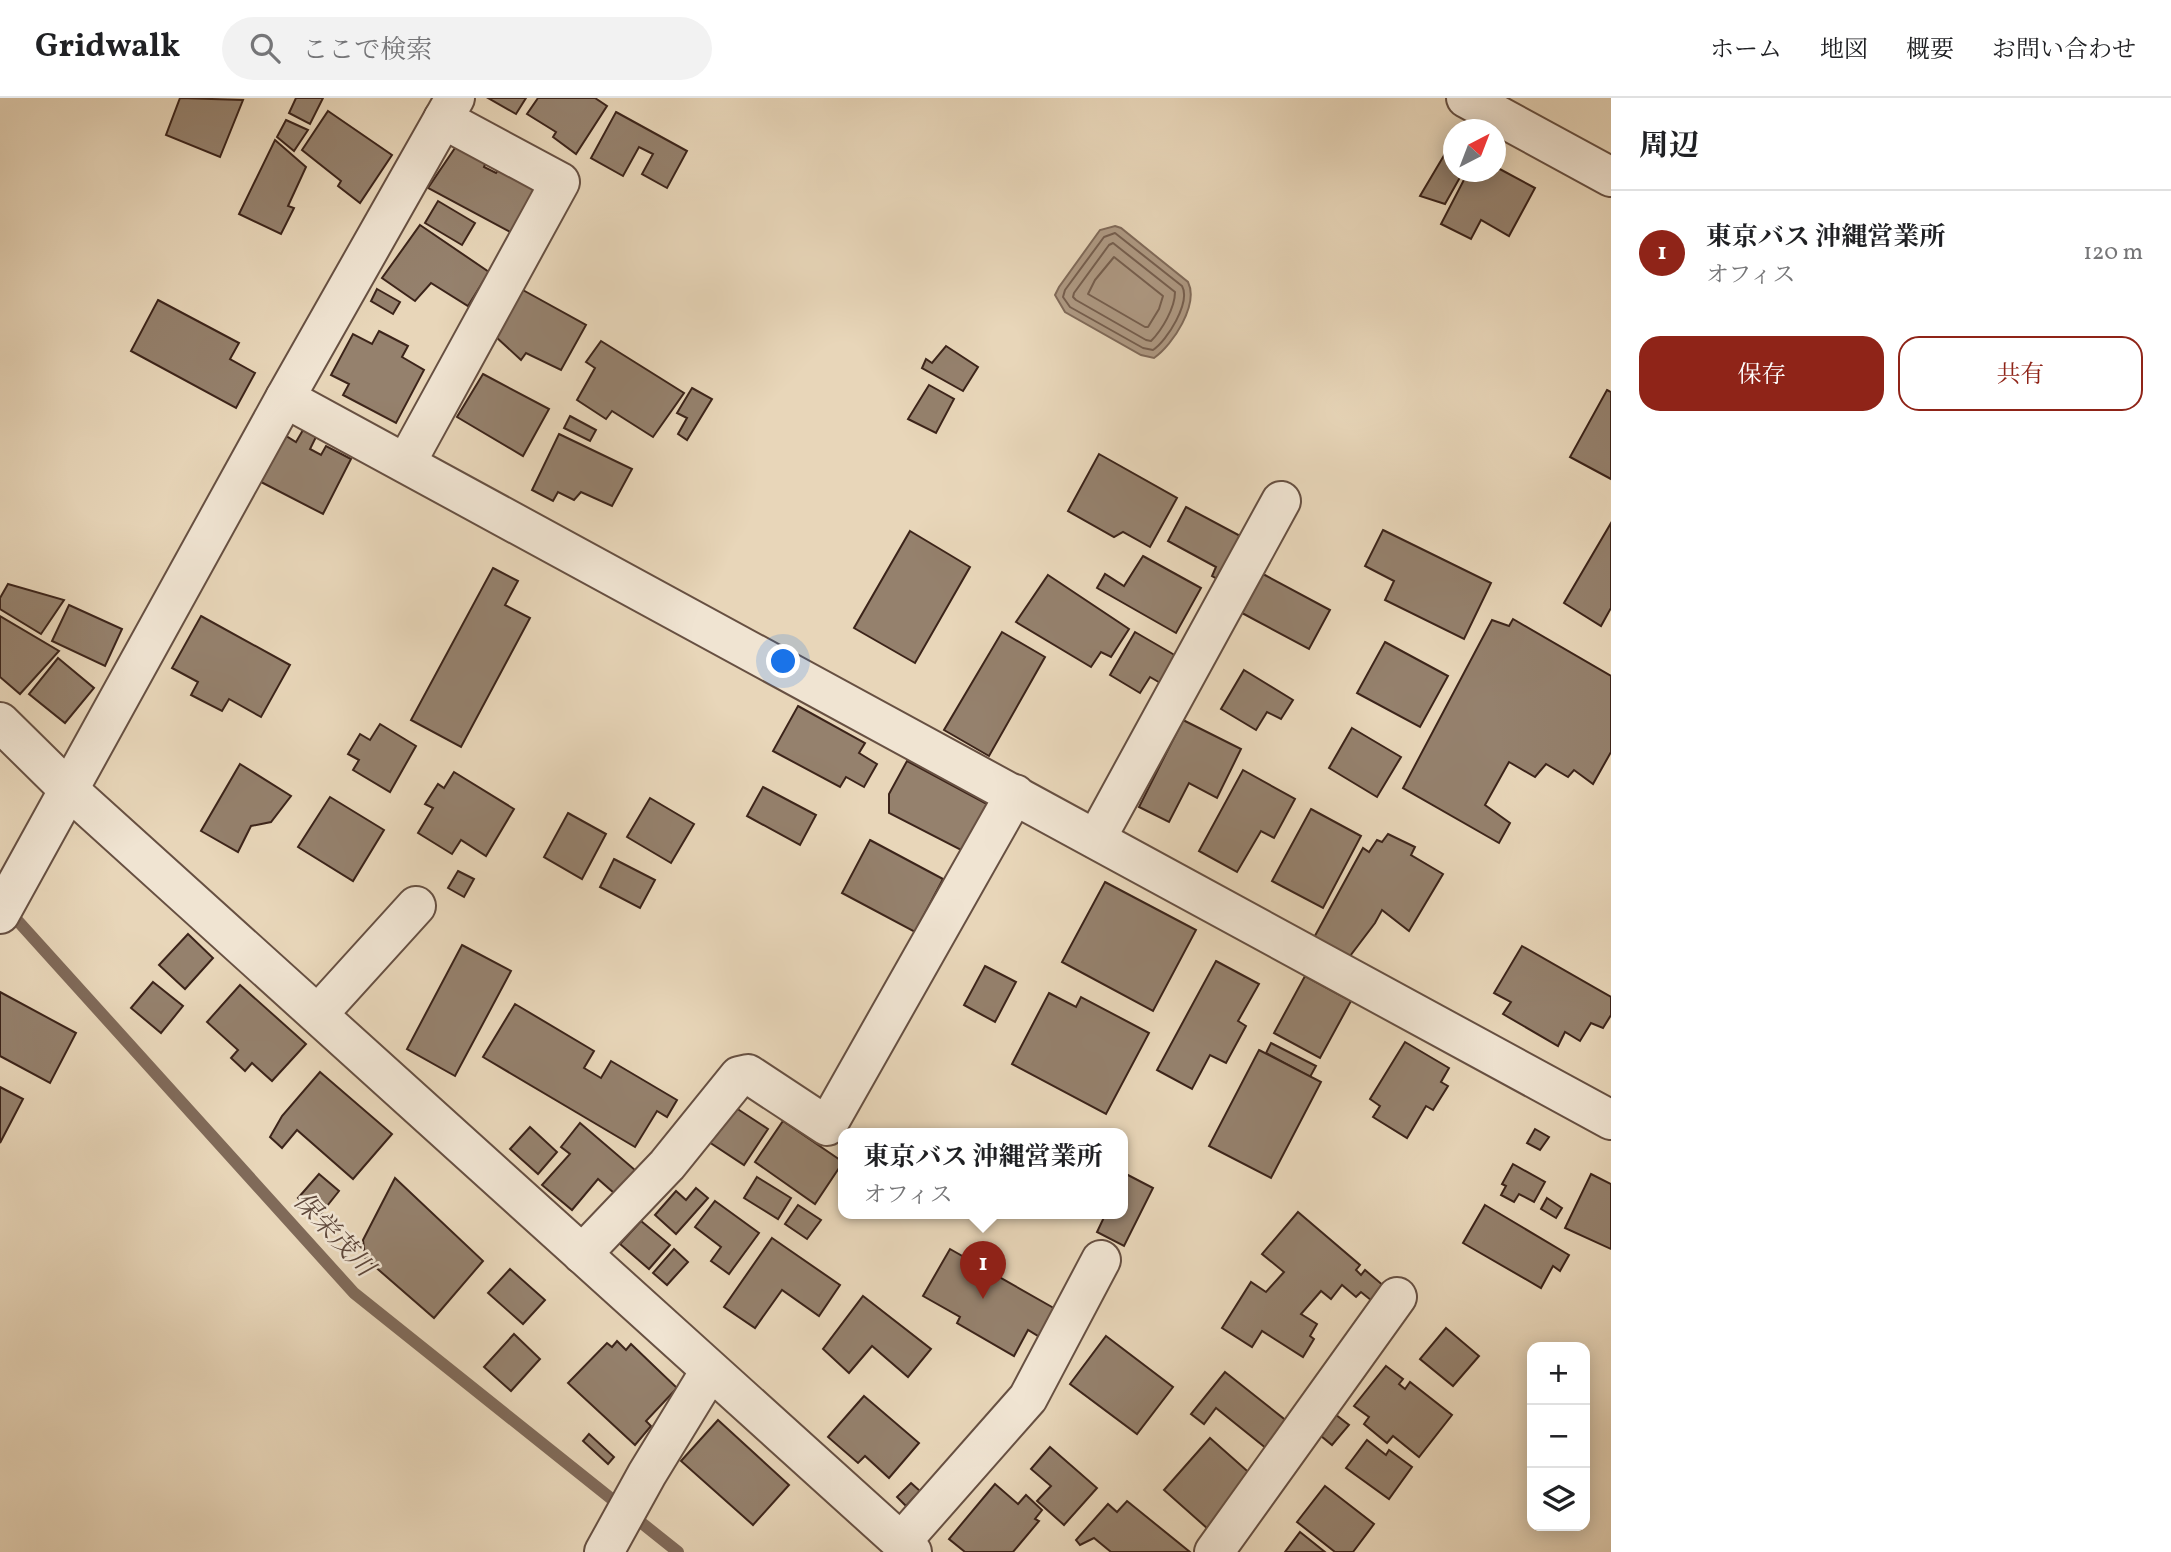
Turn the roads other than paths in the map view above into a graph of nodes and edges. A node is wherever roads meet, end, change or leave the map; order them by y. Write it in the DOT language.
graph roads {
  1 [pos="1466,98"];
  2 [pos="449,109"];
  3 [pos="1611,177"];
  4 [pos="285,398"];
  5 [pos="406,463"];
  6 [pos="1281,500"];
  7 [pos="0,722"];
  8 [pos="69,790"];
  9 [pos="1014,794"];
  10 [pos="1096,839"];
  11 [pos="415,906"];
  12 [pos="0,914"];
  13 [pos="318,1014"];
  14 [pos="1611,1120"];
  15 [pos="582,1254"];
  16 [pos="1101,1260"];
  17 [pos="1396,1297"];
  18 [pos="710,1371"];
  19 [pos="906,1547"];
  20 [pos="604,1552"];
  21 [pos="1214,1552"];
  1 -- 3 [label="street"];
  2 -- 4 [label="street"];
  2 -- 5 [label="street"];
  4 -- 5 [label="street"];
  4 -- 8 [label="street"];
  5 -- 9 [label="street"];
  6 -- 10 [label="street"];
  7 -- 8 [label="street"];
  8 -- 12 [label="street"];
  8 -- 13 [label="street"];
  9 -- 10 [label="street"];
  9 -- 15 [label="street"];
  10 -- 14 [label="street"];
  11 -- 13 [label="street"];
  13 -- 15 [label="street"];
  15 -- 18 [label="street"];
  16 -- 19 [label="street"];
  17 -- 21 [label="street"];
  18 -- 19 [label="street"];
  18 -- 20 [label="street"];
}
